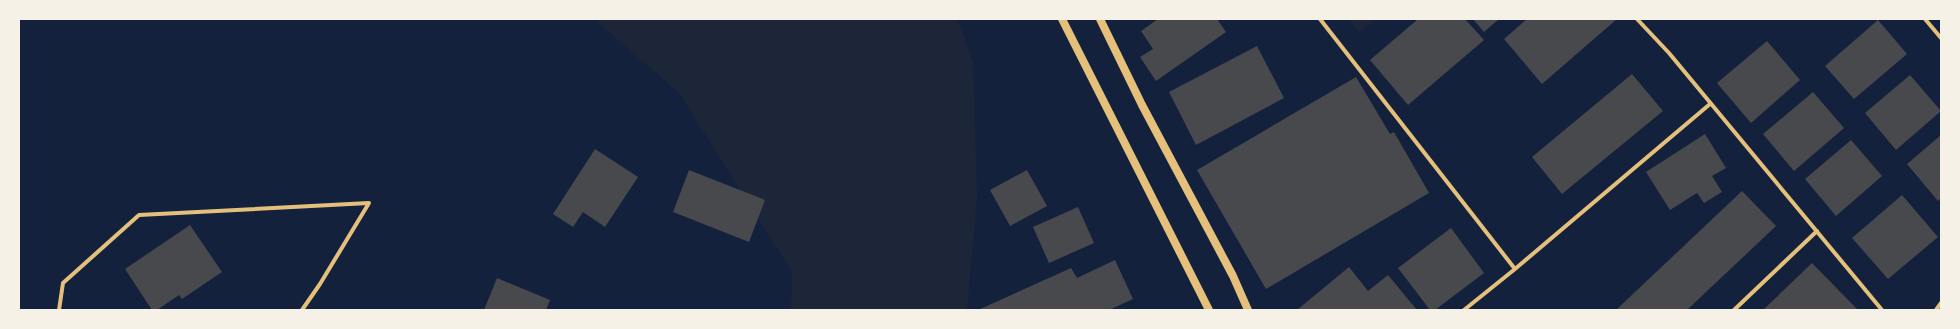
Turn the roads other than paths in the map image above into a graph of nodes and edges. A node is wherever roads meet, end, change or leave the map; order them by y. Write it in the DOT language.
graph roads {
  1 [pos="1062,19"];
  2 [pos="1100,19"];
  3 [pos="1320,19"];
  4 [pos="1637,19"];
  5 [pos="1925,19"];
  6 [pos="1941,38"];
  7 [pos="1710,104"];
  8 [pos="1817,231"];
  9 [pos="1515,269"];
  10 [pos="1941,303"];
  11 [pos="59,310"];
  12 [pos="302,310"];
  13 [pos="1209,310"];
  14 [pos="1248,310"];
  15 [pos="1464,310"];
  16 [pos="1734,310"];
  17 [pos="1882,310"];
  18 [pos="1936,310"];
  1 -- 13 [label="main road"];
  2 -- 14 [label="main road"];
  3 -- 9 [label="street"];
  4 -- 7 [label="street"];
  5 -- 6 [label="street"];
  7 -- 8 [label="street"];
  7 -- 9 [label="street"];
  8 -- 16 [label="street"];
  8 -- 17 [label="street"];
  9 -- 15 [label="street"];
  10 -- 18 [label="street"];
  11 -- 12 [label="street"];
}
